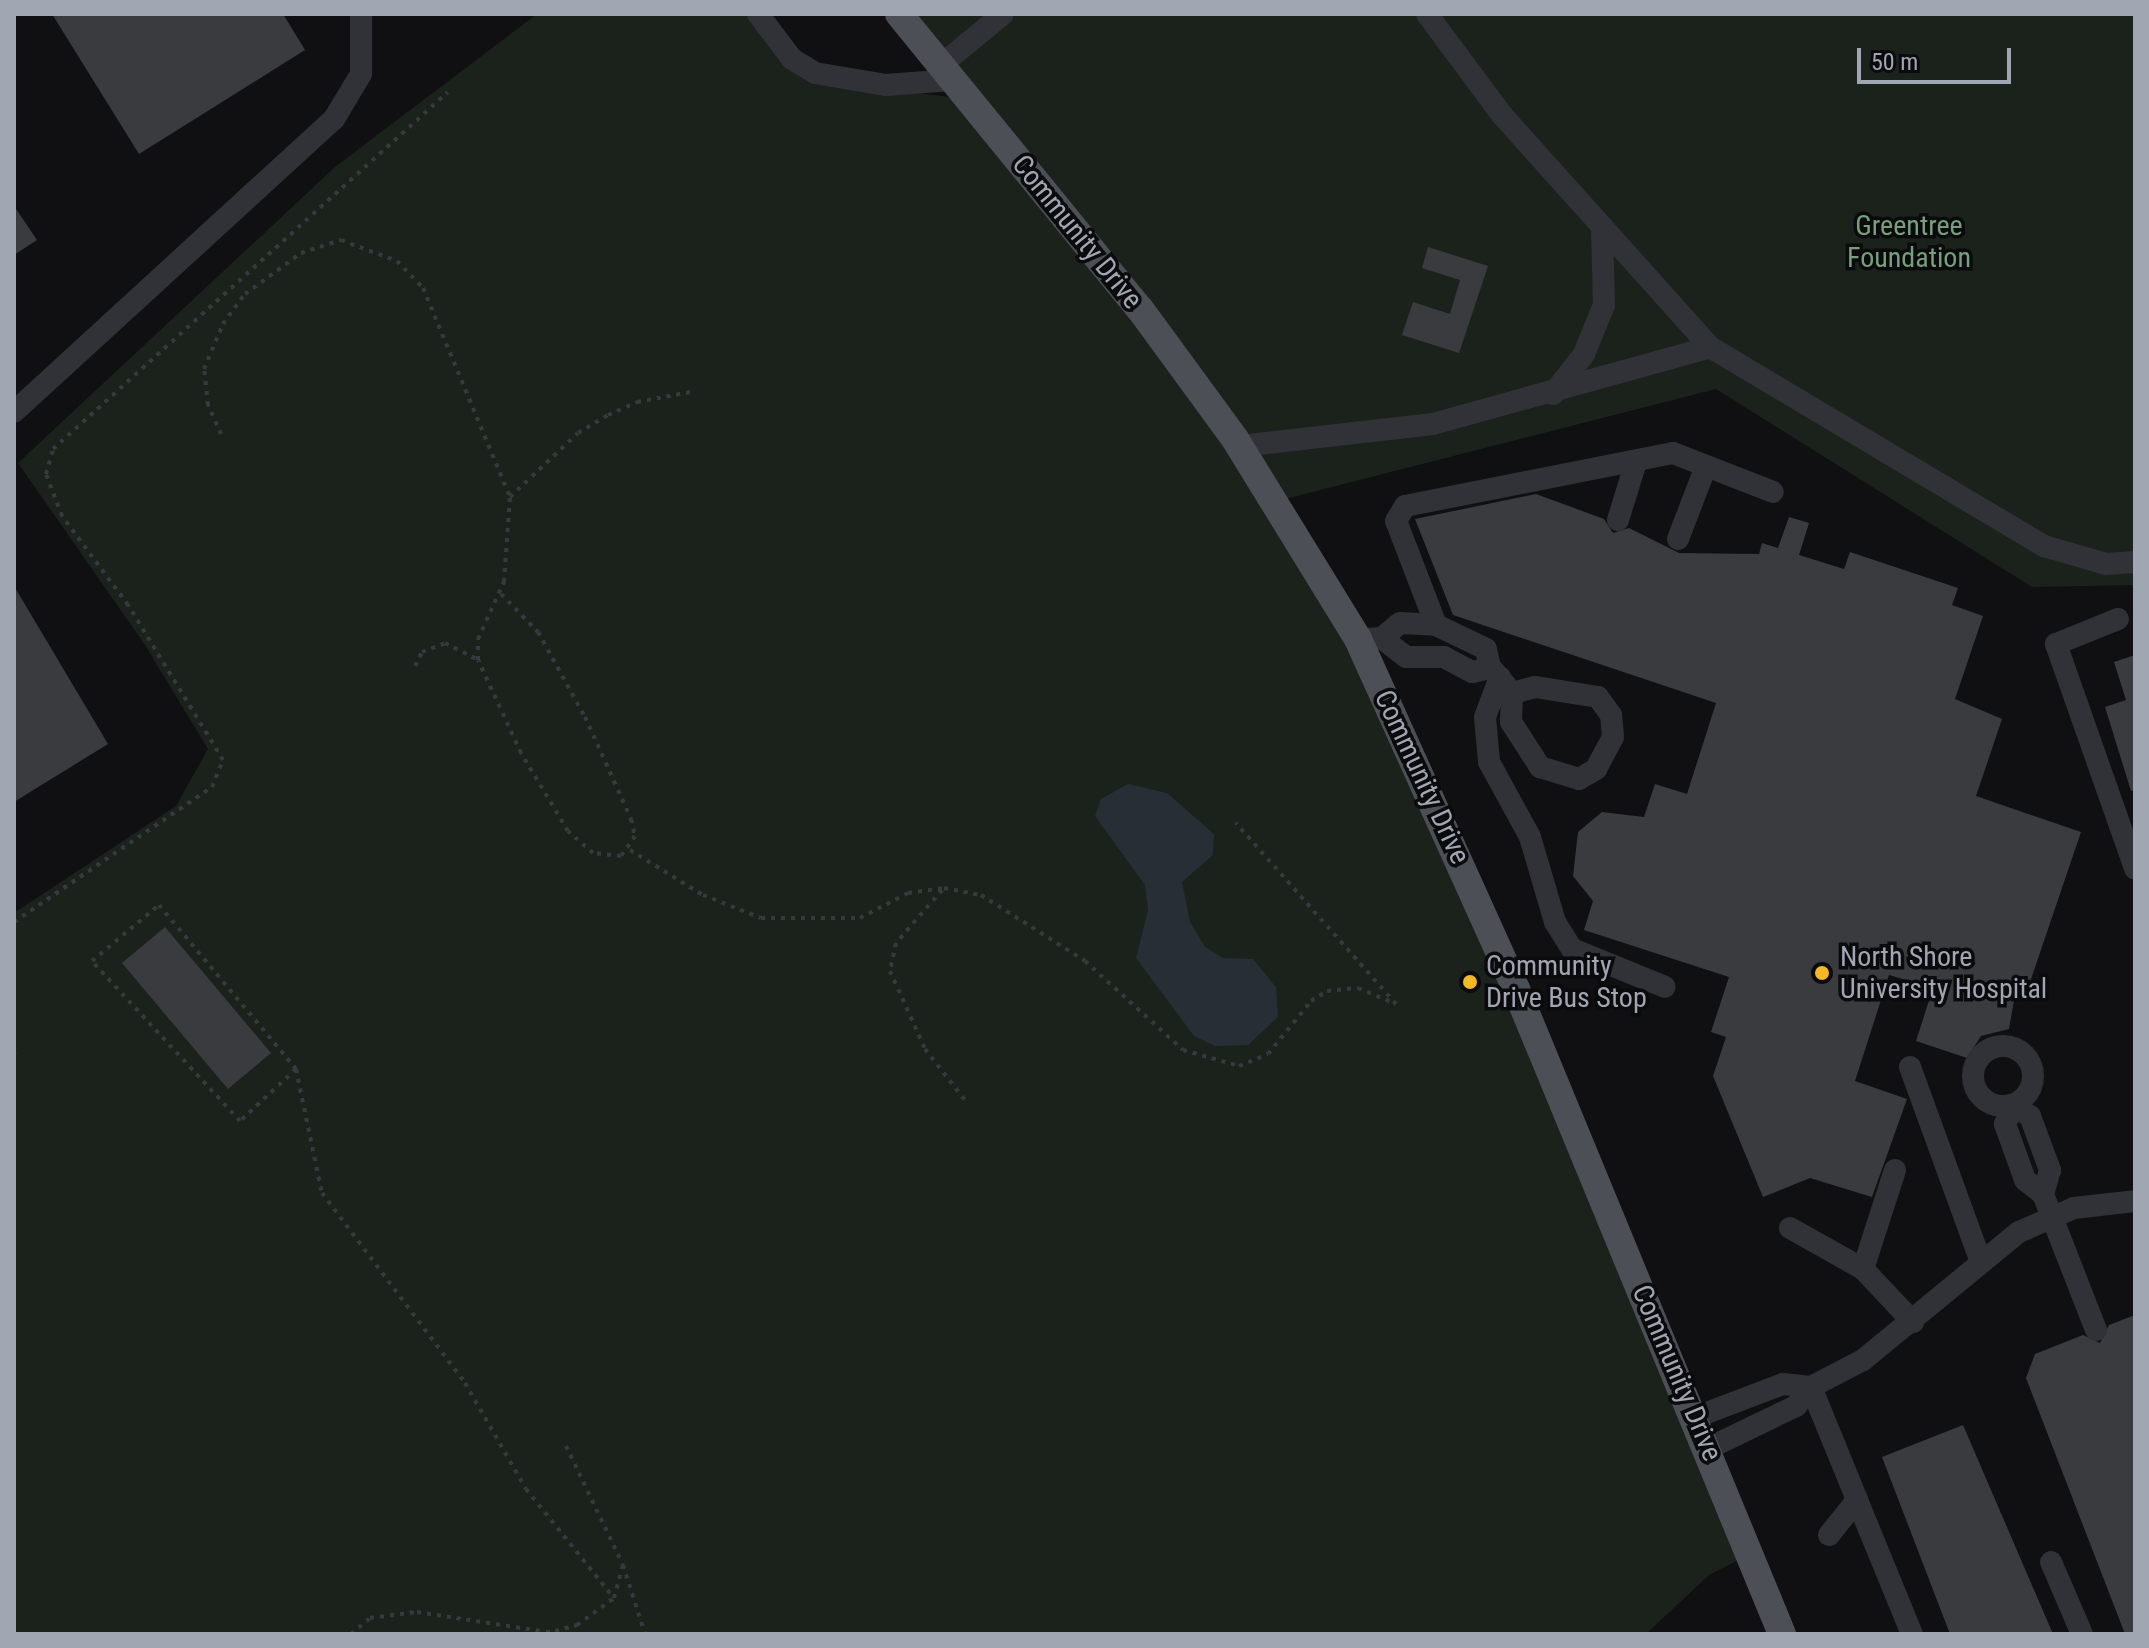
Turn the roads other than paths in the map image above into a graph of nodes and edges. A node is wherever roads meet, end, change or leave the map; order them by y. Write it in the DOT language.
graph roads {
  1 [pos="361,14"];
  2 [pos="758,14"];
  3 [pos="899,14"];
  4 [pos="1003,14"];
  5 [pos="1427,14"];
  6 [pos="947,73"];
  7 [pos="1602,227"];
  8 [pos="1710,347"];
  9 [pos="1553,394"];
  10 [pos="14,412"];
  11 [pos="1240,446"];
  12 [pos="1636,462"];
  13 [pos="1706,466"];
  14 [pos="1773,492"];
  15 [pos="1618,520"];
  16 [pos="1678,539"];
  17 [pos="2135,562"];
  18 [pos="2118,619"];
  19 [pos="1436,625"];
  20 [pos="1370,639"];
  21 [pos="1500,679"];
  22 [pos="2135,868"];
  23 [pos="1665,987"];
  24 [pos="1910,1067"];
  25 [pos="2012,1107"];
  26 [pos="1895,1170"];
  27 [pos="2135,1201"];
  28 [pos="2047,1204"];
  29 [pos="1790,1228"];
  30 [pos="1980,1259"];
  31 [pos="1863,1269"];
  32 [pos="1913,1322"];
  33 [pos="2096,1330"];
  34 [pos="1811,1387"];
  35 [pos="1696,1417"];
  36 [pos="1709,1448"];
  37 [pos="1857,1500"];
  38 [pos="1829,1535"];
  39 [pos="2051,1562"];
  40 [pos="1782,1634"];
  41 [pos="1912,1634"];
  42 [pos="2082,1634"];
  1 -- 10 [label="street"];
  2 -- 6 [label="street"];
  3 -- 6 [label="main road, Community Drive"];
  4 -- 6 [label="street"];
  5 -- 7 [label="street"];
  6 -- 11 [label="main road, Community Drive"];
  7 -- 8 [label="street"];
  7 -- 9 [label="street"];
  8 -- 9 [label="street"];
  8 -- 17 [label="street"];
  9 -- 11 [label="street"];
  11 -- 20 [label="main road, Community Drive"];
  12 -- 13 [label="street"];
  12 -- 15 [label="street"];
  12 -- 19 [label="street"];
  13 -- 14 [label="street"];
  13 -- 16 [label="street"];
  18 -- 22 [label="street"];
  19 -- 20 [label="street"];
  19 -- 21 [label="street"];
  20 -- 21 [label="street"];
  20 -- 35 [label="main road, Community Drive"];
  21 -- 21 [label="street"];
  21 -- 23 [label="street"];
  24 -- 30 [label="street"];
  25 -- 28 [label="street"];
  26 -- 31 [label="street"];
  27 -- 28 [label="street"];
  28 -- 30 [label="street"];
  28 -- 33 [label="street"];
  29 -- 31 [label="street"];
  30 -- 32 [label="street"];
  31 -- 32 [label="street"];
  32 -- 34 [label="street"];
  34 -- 35 [label="street"];
  34 -- 36 [label="street"];
  34 -- 37 [label="street"];
  35 -- 36 [label="main road, Community Drive"];
  36 -- 40 [label="main road, Community Drive"];
  37 -- 38 [label="street"];
  37 -- 41 [label="street"];
  39 -- 42 [label="street"];
}
